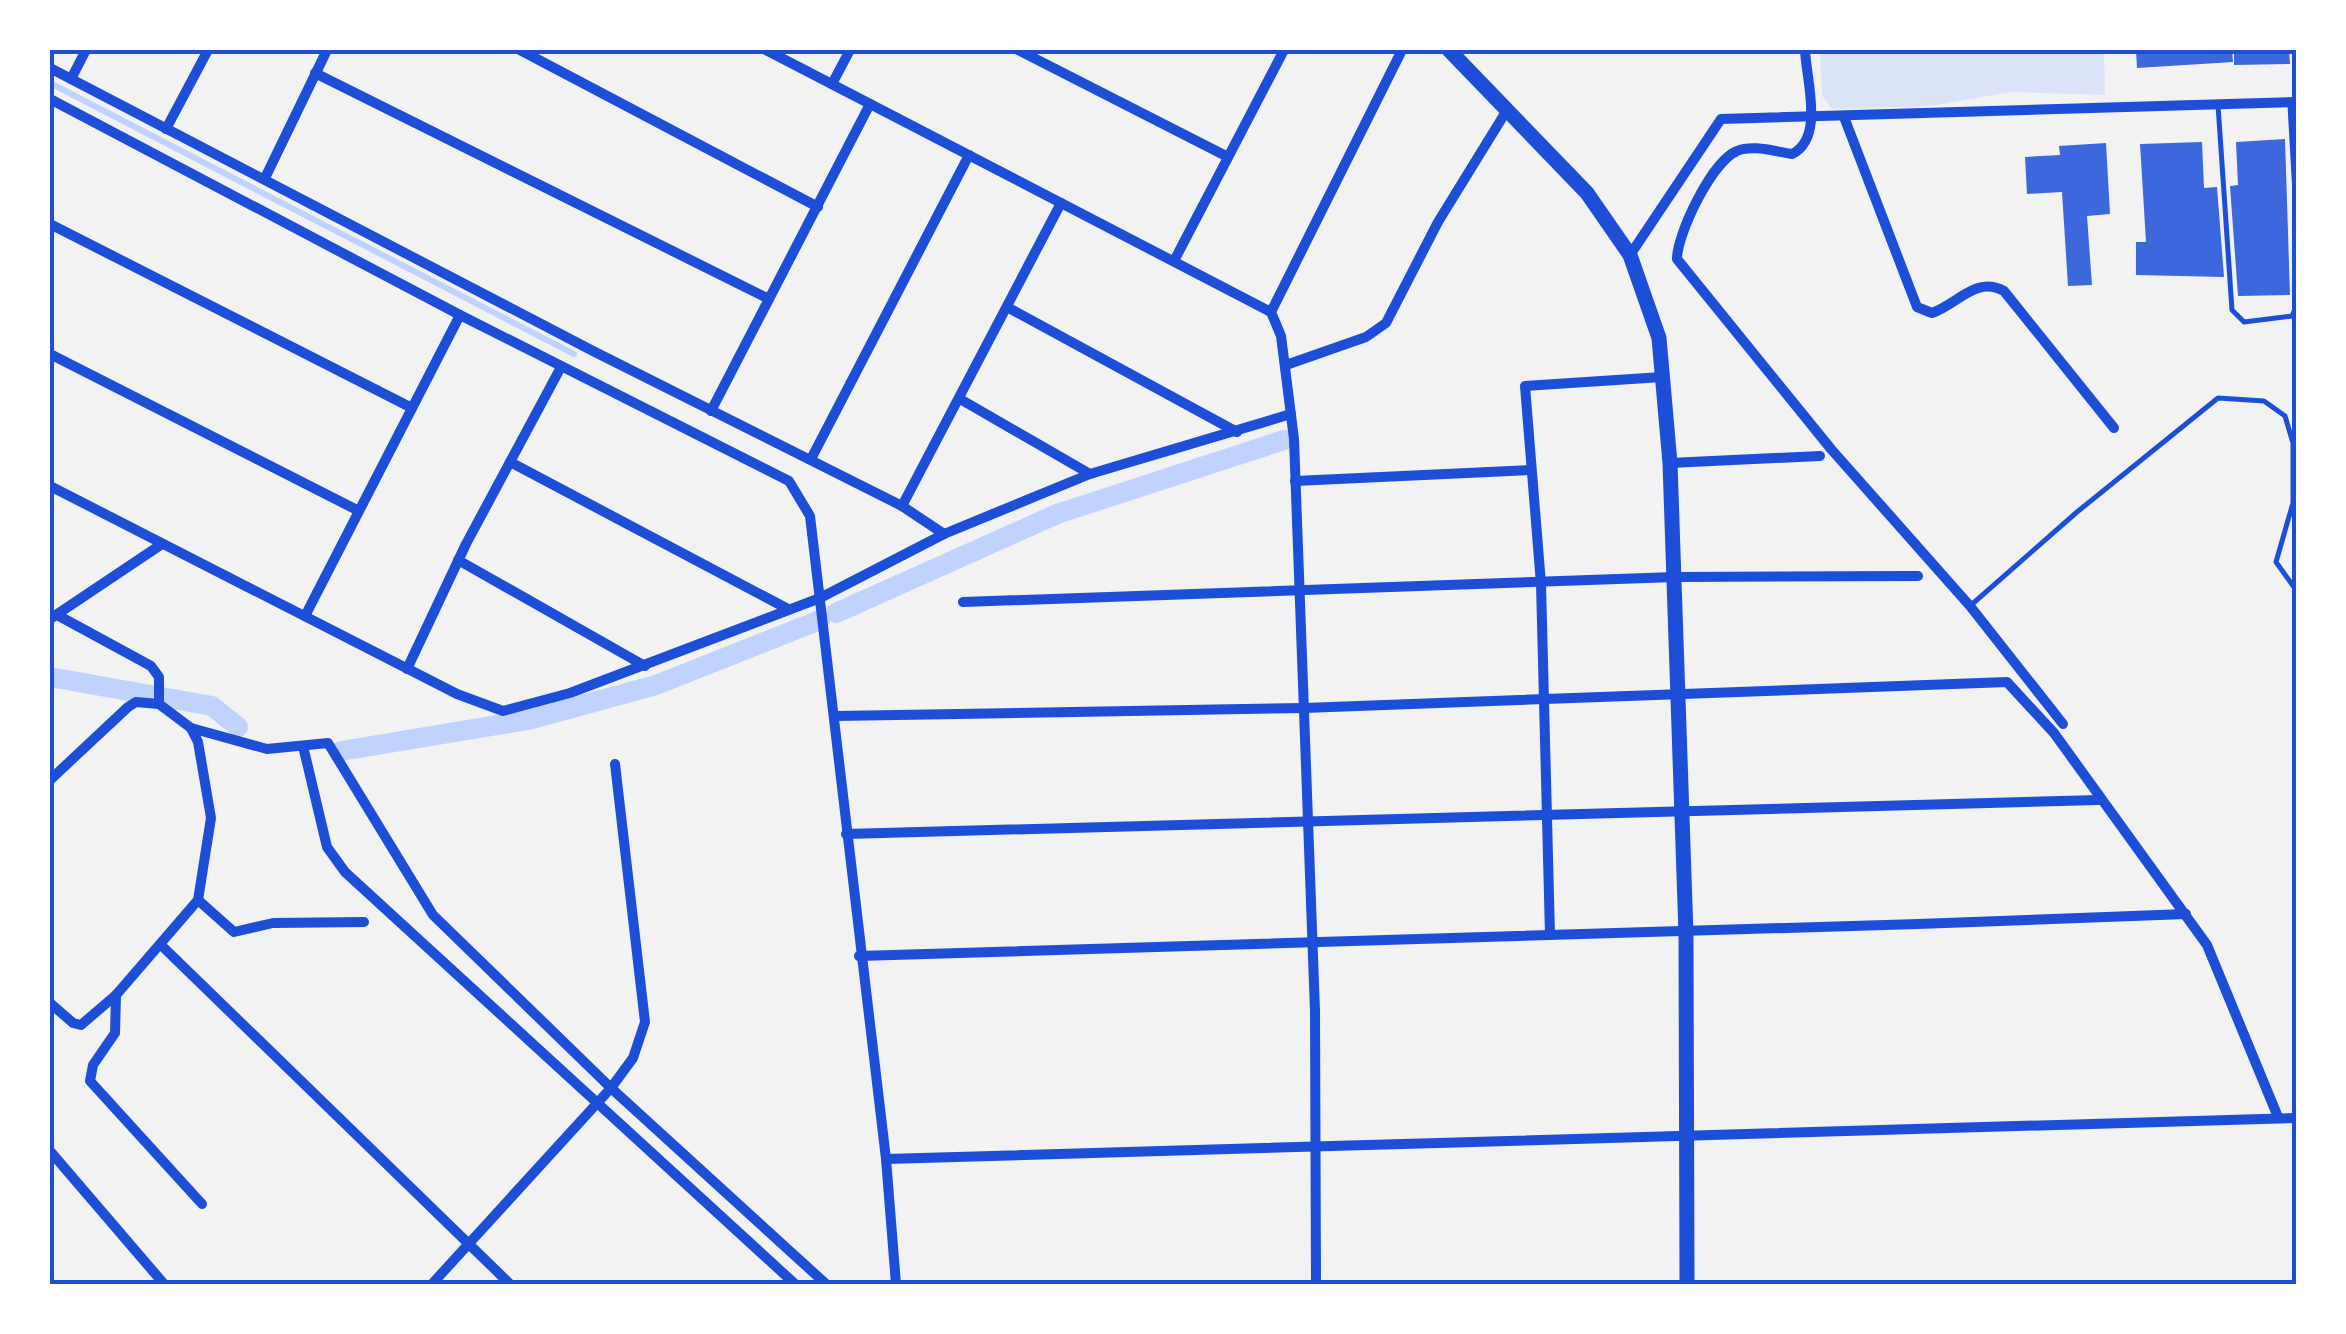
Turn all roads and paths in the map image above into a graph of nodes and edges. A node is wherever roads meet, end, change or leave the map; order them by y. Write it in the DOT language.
graph roads {
  1 [pos="86,50"];
  2 [pos="208,50"];
  3 [pos="327,50"];
  4 [pos="520,50"];
  5 [pos="766,50"];
  6 [pos="850,50"];
  7 [pos="1018,50"];
  8 [pos="1402,50"];
  9 [pos="1449,50"];
  10 [pos="1805,50"];
  11 [pos="1279,52"];
  12 [pos="50,68"];
  13 [pos="315,73"];
  14 [pos="71,78"];
  15 [pos="832,84"];
  16 [pos="50,99"];
  17 [pos="2293,102"];
  18 [pos="870,104"];
  19 [pos="2218,105"];
  20 [pos="1507,110"];
  21 [pos="1812,116"];
  22 [pos="1844,116"];
  23 [pos="166,128"];
  24 [pos="969,155"];
  25 [pos="1228,157"];
  26 [pos="265,178"];
  27 [pos="1061,203"];
  28 [pos="818,207"];
  29 [pos="2296,212"];
  30 [pos="50,224"];
  31 [pos="1630,255"];
  32 [pos="1174,261"];
  33 [pos="769,299"];
  34 [pos="1007,307"];
  35 [pos="2296,307"];
  36 [pos="1271,312"];
  37 [pos="460,315"];
  38 [pos="50,354"];
  39 [pos="1286,365"];
  40 [pos="562,367"];
  41 [pos="1662,377"];
  42 [pos="960,399"];
  43 [pos="412,408"];
  44 [pos="711,411"];
  45 [pos="1291,414"];
  46 [pos="2114,428"];
  47 [pos="1237,432"];
  48 [pos="1820,456"];
  49 [pos="811,459"];
  50 [pos="510,462"];
  51 [pos="1670,463"];
  52 [pos="1531,470"];
  53 [pos="1090,474"];
  54 [pos="1295,481"];
  55 [pos="50,486"];
  56 [pos="902,506"];
  57 [pos="358,510"];
  58 [pos="944,534"];
  59 [pos="162,544"];
  60 [pos="458,560"];
  61 [pos="1675,576"];
  62 [pos="1918,576"];
  63 [pos="1541,584"];
  64 [pos="2296,590"];
  65 [pos="1300,593"];
  66 [pos="820,598"];
  67 [pos="963,602"];
  68 [pos="1970,606"];
  69 [pos="788,609"];
  70 [pos="305,616"];
  71 [pos="54,618"];
  72 [pos="645,666"];
  73 [pos="407,669"];
  74 [pos="1676,694"];
  75 [pos="1543,700"];
  76 [pos="159,701"];
  77 [pos="1304,708"];
  78 [pos="836,716"];
  79 [pos="2063,724"];
  80 [pos="192,728"];
  81 [pos="303,746"];
  82 [pos="616,764"];
  83 [pos="50,780"];
  84 [pos="2098,800"];
  85 [pos="1679,807"];
  86 [pos="1548,812"];
  87 [pos="1307,824"];
  88 [pos="846,834"];
  89 [pos="198,900"];
  90 [pos="2186,914"];
  91 [pos="364,922"];
  92 [pos="1550,934"];
  93 [pos="1686,934"];
  94 [pos="1312,940"];
  95 [pos="161,945"];
  96 [pos="859,956"];
  97 [pos="116,995"];
  98 [pos="50,1002"];
  99 [pos="611,1088"];
  100 [pos="596,1104"];
  101 [pos="2278,1117"];
  102 [pos="2296,1118"];
  103 [pos="1690,1135"];
  104 [pos="1314,1148"];
  105 [pos="50,1151"];
  106 [pos="886,1159"];
  107 [pos="202,1204"];
  108 [pos="468,1243"];
  109 [pos="164,1284"];
  110 [pos="432,1284"];
  111 [pos="510,1284"];
  112 [pos="795,1284"];
  113 [pos="826,1284"];
  114 [pos="896,1284"];
  115 [pos="1316,1284"];
  116 [pos="1688,1284"];
  1 -- 14 [label="street"];
  2 -- 23 [label="street"];
  3 -- 13 [label="street"];
  4 -- 28 [label="street"];
  5 -- 15 [label="street"];
  6 -- 15 [label="street"];
  7 -- 25 [label="street"];
  8 -- 36 [label="street"];
  9 -- 20 [label="main road"];
  10 -- 21 [label="street"];
  11 -- 25 [label="street"];
  12 -- 14 [label="street"];
  13 -- 26 [label="street"];
  13 -- 33 [label="street"];
  14 -- 23 [label="street"];
  15 -- 18 [label="street"];
  16 -- 37 [label="street"];
  17 -- 19 [label="street"];
  17 -- 29 [label="lane"];
  18 -- 24 [label="street"];
  18 -- 28 [label="street"];
  19 -- 22 [label="street"];
  19 -- 35 [label="lane"];
  20 -- 31 [label="main road"];
  20 -- 39 [label="street"];
  21 -- 22 [label="street"];
  21 -- 31 [label="street"];
  21 -- 68 [label="street"];
  22 -- 46 [label="street"];
  23 -- 26 [label="street"];
  24 -- 27 [label="street"];
  24 -- 49 [label="street"];
  25 -- 32 [label="street"];
  26 -- 44 [label="street"];
  27 -- 32 [label="street"];
  27 -- 34 [label="street"];
  28 -- 33 [label="street"];
  30 -- 43 [label="street"];
  31 -- 41 [label="main road"];
  32 -- 36 [label="street"];
  33 -- 44 [label="street"];
  34 -- 42 [label="street"];
  34 -- 47 [label="street"];
  36 -- 39 [label="street"];
  37 -- 40 [label="street"];
  37 -- 43 [label="street"];
  38 -- 57 [label="street"];
  39 -- 45 [label="street"];
  40 -- 50 [label="street"];
  40 -- 66 [label="street"];
  41 -- 51 [label="main road"];
  41 -- 52 [label="street"];
  42 -- 53 [label="street"];
  42 -- 56 [label="street"];
  43 -- 57 [label="street"];
  44 -- 49 [label="street"];
  45 -- 47 [label="street"];
  45 -- 54 [label="street"];
  47 -- 53 [label="street"];
  48 -- 51 [label="street"];
  49 -- 56 [label="street"];
  50 -- 60 [label="street"];
  50 -- 69 [label="street"];
  51 -- 61 [label="main road"];
  52 -- 54 [label="street"];
  52 -- 63 [label="street"];
  53 -- 58 [label="street"];
  54 -- 65 [label="street"];
  55 -- 59 [label="street"];
  56 -- 58 [label="street"];
  57 -- 70 [label="street"];
  58 -- 66 [label="street"];
  59 -- 70 [label="street"];
  59 -- 71 [label="street"];
  60 -- 72 [label="street"];
  60 -- 73 [label="street"];
  61 -- 62 [label="street"];
  61 -- 63 [label="street"];
  61 -- 74 [label="main road"];
  63 -- 65 [label="street"];
  63 -- 75 [label="street"];
  64 -- 68 [label="lane"];
  65 -- 67 [label="street"];
  65 -- 77 [label="street"];
  66 -- 69 [label="street"];
  66 -- 78 [label="street"];
  68 -- 79 [label="street"];
  69 -- 72 [label="street"];
  70 -- 73 [label="street"];
  71 -- 76 [label="street"];
  72 -- 73 [label="street"];
  74 -- 75 [label="street"];
  74 -- 84 [label="street"];
  74 -- 85 [label="main road"];
  75 -- 77 [label="street"];
  75 -- 86 [label="street"];
  76 -- 80 [label="street"];
  76 -- 83 [label="street"];
  77 -- 78 [label="street"];
  77 -- 87 [label="street"];
  78 -- 88 [label="street"];
  80 -- 81 [label="street"];
  80 -- 89 [label="street"];
  81 -- 99 [label="street"];
  81 -- 100 [label="street"];
  82 -- 99 [label="street"];
  84 -- 85 [label="street"];
  84 -- 90 [label="street"];
  85 -- 86 [label="street"];
  85 -- 93 [label="main road"];
  86 -- 87 [label="street"];
  86 -- 92 [label="street"];
  87 -- 88 [label="street"];
  87 -- 94 [label="street"];
  88 -- 96 [label="street"];
  89 -- 91 [label="street"];
  89 -- 95 [label="street"];
  90 -- 93 [label="street"];
  90 -- 101 [label="street"];
  92 -- 93 [label="street"];
  92 -- 94 [label="street"];
  93 -- 103 [label="main road"];
  94 -- 96 [label="street"];
  94 -- 104 [label="street"];
  95 -- 97 [label="street"];
  95 -- 108 [label="street"];
  96 -- 106 [label="street"];
  97 -- 98 [label="street"];
  97 -- 107 [label="street"];
  99 -- 100 [label="street"];
  99 -- 113 [label="street"];
  100 -- 108 [label="street"];
  100 -- 112 [label="street"];
  101 -- 102 [label="street"];
  101 -- 103 [label="street"];
  103 -- 104 [label="street"];
  103 -- 116 [label="main road"];
  104 -- 106 [label="street"];
  104 -- 115 [label="street"];
  105 -- 109 [label="street"];
  106 -- 114 [label="street"];
  108 -- 110 [label="street"];
  108 -- 111 [label="street"];
}
